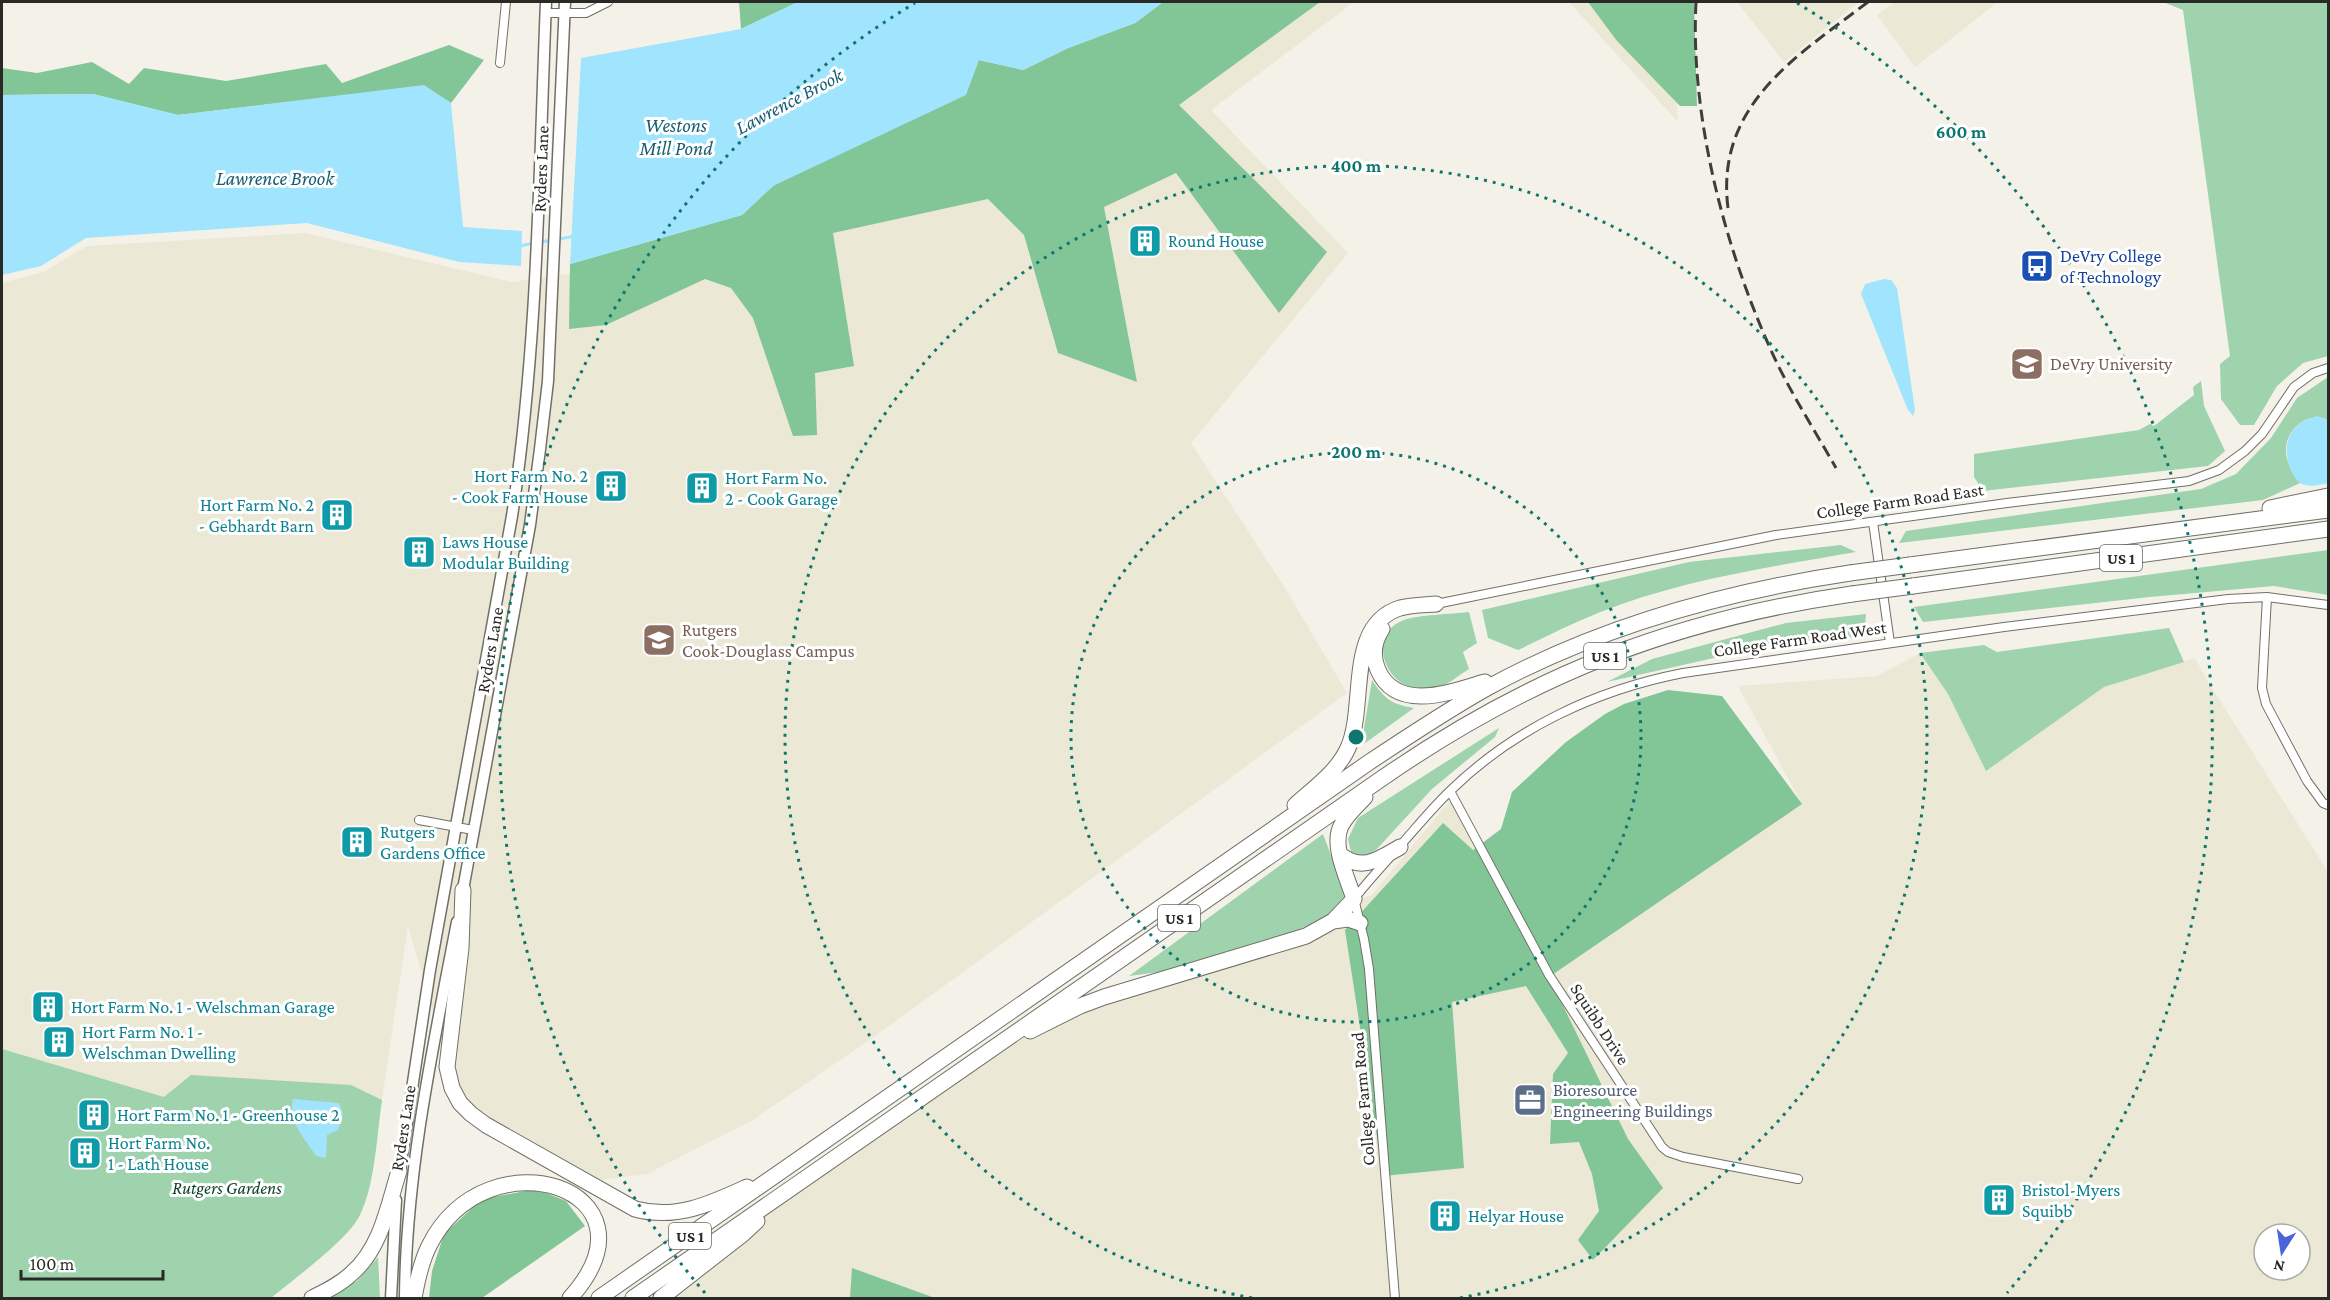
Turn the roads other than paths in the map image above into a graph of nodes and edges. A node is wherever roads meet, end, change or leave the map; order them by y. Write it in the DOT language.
graph roads {
  1 [pos="506,2"];
  2 [pos="608,2"];
  3 [pos="546,7"];
  4 [pos="565,7"];
  5 [pos="500,63"];
  6 [pos="2328,368"];
  7 [pos="2328,496"];
  8 [pos="2328,510"];
  9 [pos="1873,522"];
  10 [pos="2328,529"];
  11 [pos="2166,532"];
  12 [pos="2267,597"];
  13 [pos="1436,604"];
  14 [pos="2328,605"];
  15 [pos="1890,643"];
  16 [pos="1519,671"];
  17 [pos="1381,779"];
  18 [pos="1450,791"];
  19 [pos="2328,805"];
  20 [pos="418,820"];
  21 [pos="455,826"];
  22 [pos="473,830"];
  23 [pos="1254,844"];
  24 [pos="1400,847"];
  25 [pos="1341,855"];
  26 [pos="463,890"];
  27 [pos="1354,899"];
  28 [pos="1333,921"];
  29 [pos="1360,923"];
  30 [pos="978,1058"];
  31 [pos="399,1171"];
  32 [pos="780,1173"];
  33 [pos="1798,1179"];
  34 [pos="792,1187"];
  35 [pos="312,1299"];
  36 [pos="392,1299"];
  37 [pos="405,1299"];
  38 [pos="414,1299"];
  39 [pos="570,1299"];
  40 [pos="599,1299"];
  41 [pos="633,1299"];
  42 [pos="661,1299"];
  43 [pos="1395,1299"];
  1 -- 5 [label="street"];
  2 -- 4 [label="street"];
  3 -- 4 [label="street"];
  3 -- 21 [label="main road, Ryders Lane"];
  4 -- 22 [label="main road, Ryders Lane"];
  6 -- 9 [label="street, College Farm Road East"];
  7 -- 11 [label="highway"];
  8 -- 11 [label="highway, US 1"];
  9 -- 13 [label="street, College Farm Road East"];
  9 -- 15 [label="street"];
  10 -- 17 [label="highway, US 1, bridge"];
  11 -- 16 [label="highway, US 1, bridge"];
  12 -- 14 [label="street, College Farm Road West"];
  12 -- 15 [label="street, College Farm Road West"];
  12 -- 19 [label="street"];
  13 -- 16 [label="highway"];
  13 -- 23 [label="highway"];
  15 -- 18 [label="street, College Farm Road West"];
  16 -- 23 [label="highway, US 1"];
  17 -- 25 [label="highway"];
  17 -- 30 [label="highway, US 1"];
  18 -- 24 [label="street, College Farm Road West"];
  18 -- 33 [label="street, Squibb Drive"];
  20 -- 21 [label="street"];
  21 -- 22 [label="street"];
  21 -- 31 [label="main road, Ryders Lane"];
  22 -- 26 [label="main road, Ryders Lane"];
  23 -- 32 [label="highway, US 1"];
  24 -- 25 [label="highway"];
  24 -- 27 [label="street, College Farm Road West"];
  25 -- 27 [label="highway"];
  26 -- 32 [label="highway"];
  26 -- 37 [label="main road, Ryders Lane"];
  27 -- 28 [label="highway"];
  27 -- 29 [label="street, College Farm Road"];
  28 -- 29 [label="highway"];
  28 -- 30 [label="highway"];
  29 -- 43 [label="street, College Farm Road"];
  30 -- 34 [label="highway, US 1"];
  31 -- 35 [label="highway"];
  31 -- 36 [label="main road, Ryders Lane"];
  32 -- 40 [label="highway, US 1"];
  34 -- 41 [label="highway, US 1"];
  34 -- 42 [label="highway"];
  38 -- 39 [label="highway"];
}
